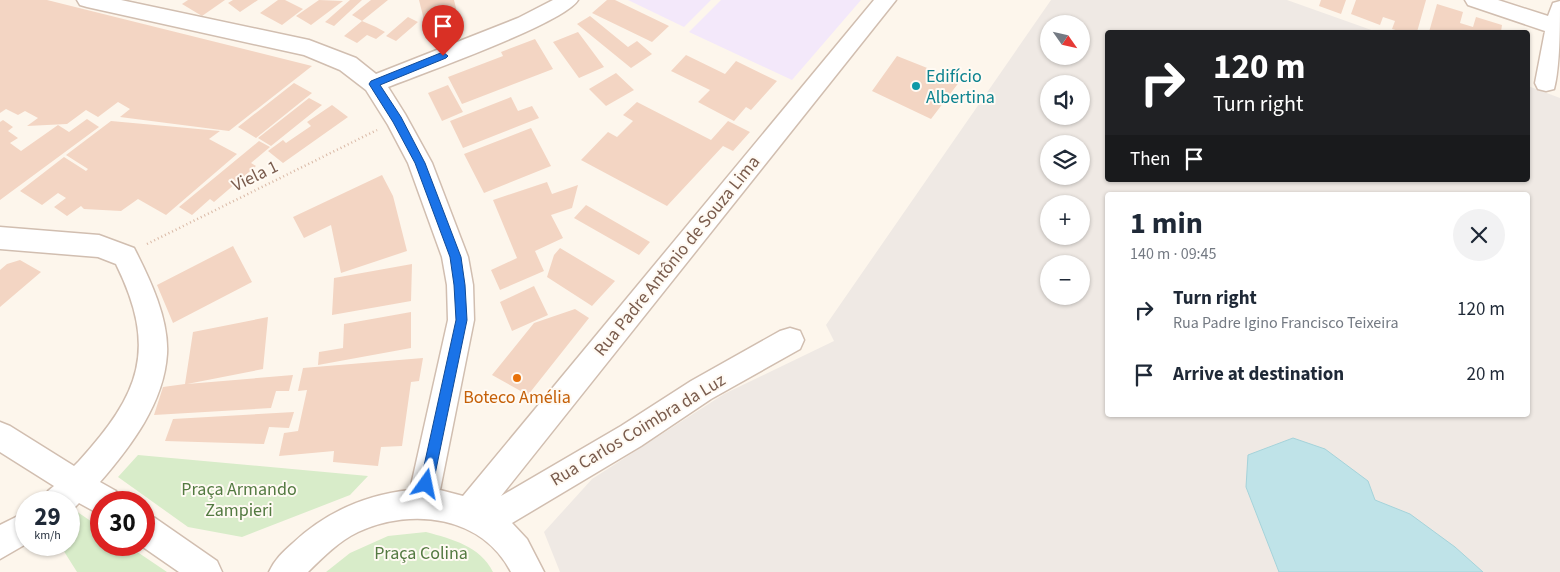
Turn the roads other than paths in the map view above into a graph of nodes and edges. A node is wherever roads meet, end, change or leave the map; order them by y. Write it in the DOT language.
graph roads {
  1 [pos="87,0"];
  2 [pos="568,0"];
  3 [pos="886,0"];
  4 [pos="1475,0"];
  5 [pos="1558,18"];
  6 [pos="374,84"];
  7 [pos="1546,84"];
  8 [pos="0,238"];
  9 [pos="790,340"];
  10 [pos="0,436"];
  11 [pos="66,491"];
  12 [pos="70,491"];
  13 [pos="422,502"];
  14 [pos="478,517"];
  15 [pos="15,534"];
  16 [pos="155,537"];
  17 [pos="0,543"];
  18 [pos="206,572"];
  19 [pos="285,572"];
  20 [pos="528,572"];
  1 -- 6 [label="street"];
  2 -- 6 [label="street"];
  3 -- 14 [label="street, Rua Padre Antônio de Souza Lima"];
  4 -- 5 [label="street"];
  5 -- 7 [label="street"];
  6 -- 13 [label="street"];
  8 -- 12 [label="street"];
  9 -- 14 [label="street, Rua Carlos Coimbra da Luz"];
  10 -- 11 [label="street"];
  13 -- 14 [label="street"];
  13 -- 19 [label="street"];
  14 -- 20 [label="street"];
  15 -- 17 [label="street"];
  16 -- 18 [label="street"];
}
